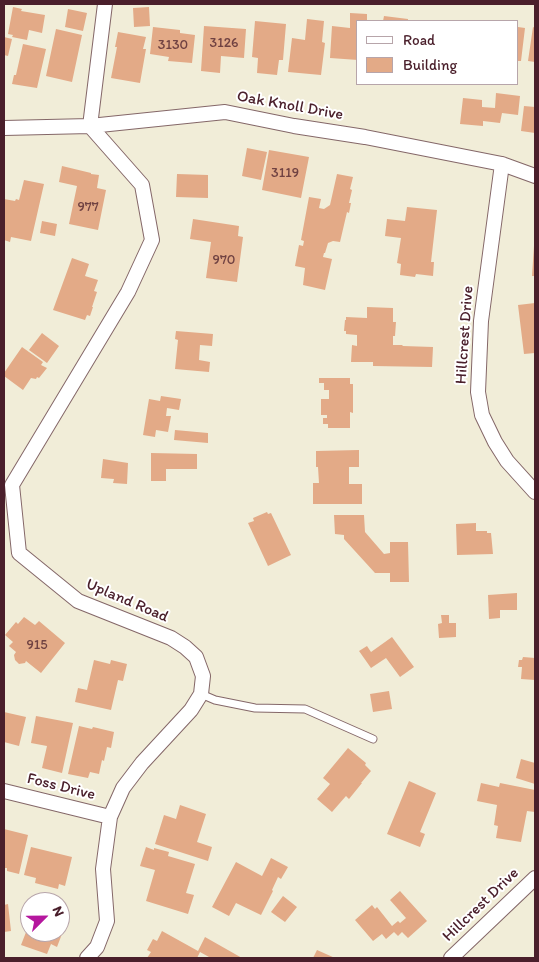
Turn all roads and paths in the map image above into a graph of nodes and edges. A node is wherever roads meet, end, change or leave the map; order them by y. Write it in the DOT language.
graph roads {
  1 [pos="106,4"];
  2 [pos="90,126"];
  3 [pos="4,128"];
  4 [pos="502,164"];
  5 [pos="533,173"];
  6 [pos="535,492"];
  7 [pos="201,694"];
  8 [pos="373,739"];
  9 [pos="4,791"];
  10 [pos="110,817"];
  11 [pos="535,878"];
  12 [pos="87,958"];
  13 [pos="451,958"];
  1 -- 2 [label="street"];
  2 -- 3 [label="street, Oak Knoll Drive"];
  2 -- 4 [label="street, Oak Knoll Drive"];
  2 -- 7 [label="street, Upland Road"];
  4 -- 5 [label="street, Oak Knoll Drive"];
  4 -- 6 [label="street, Hillcrest Drive"];
  7 -- 8 [label="lane"];
  7 -- 10 [label="street"];
  9 -- 10 [label="street, Foss Drive"];
  10 -- 12 [label="street"];
  11 -- 13 [label="street, Hillcrest Drive"];
}
